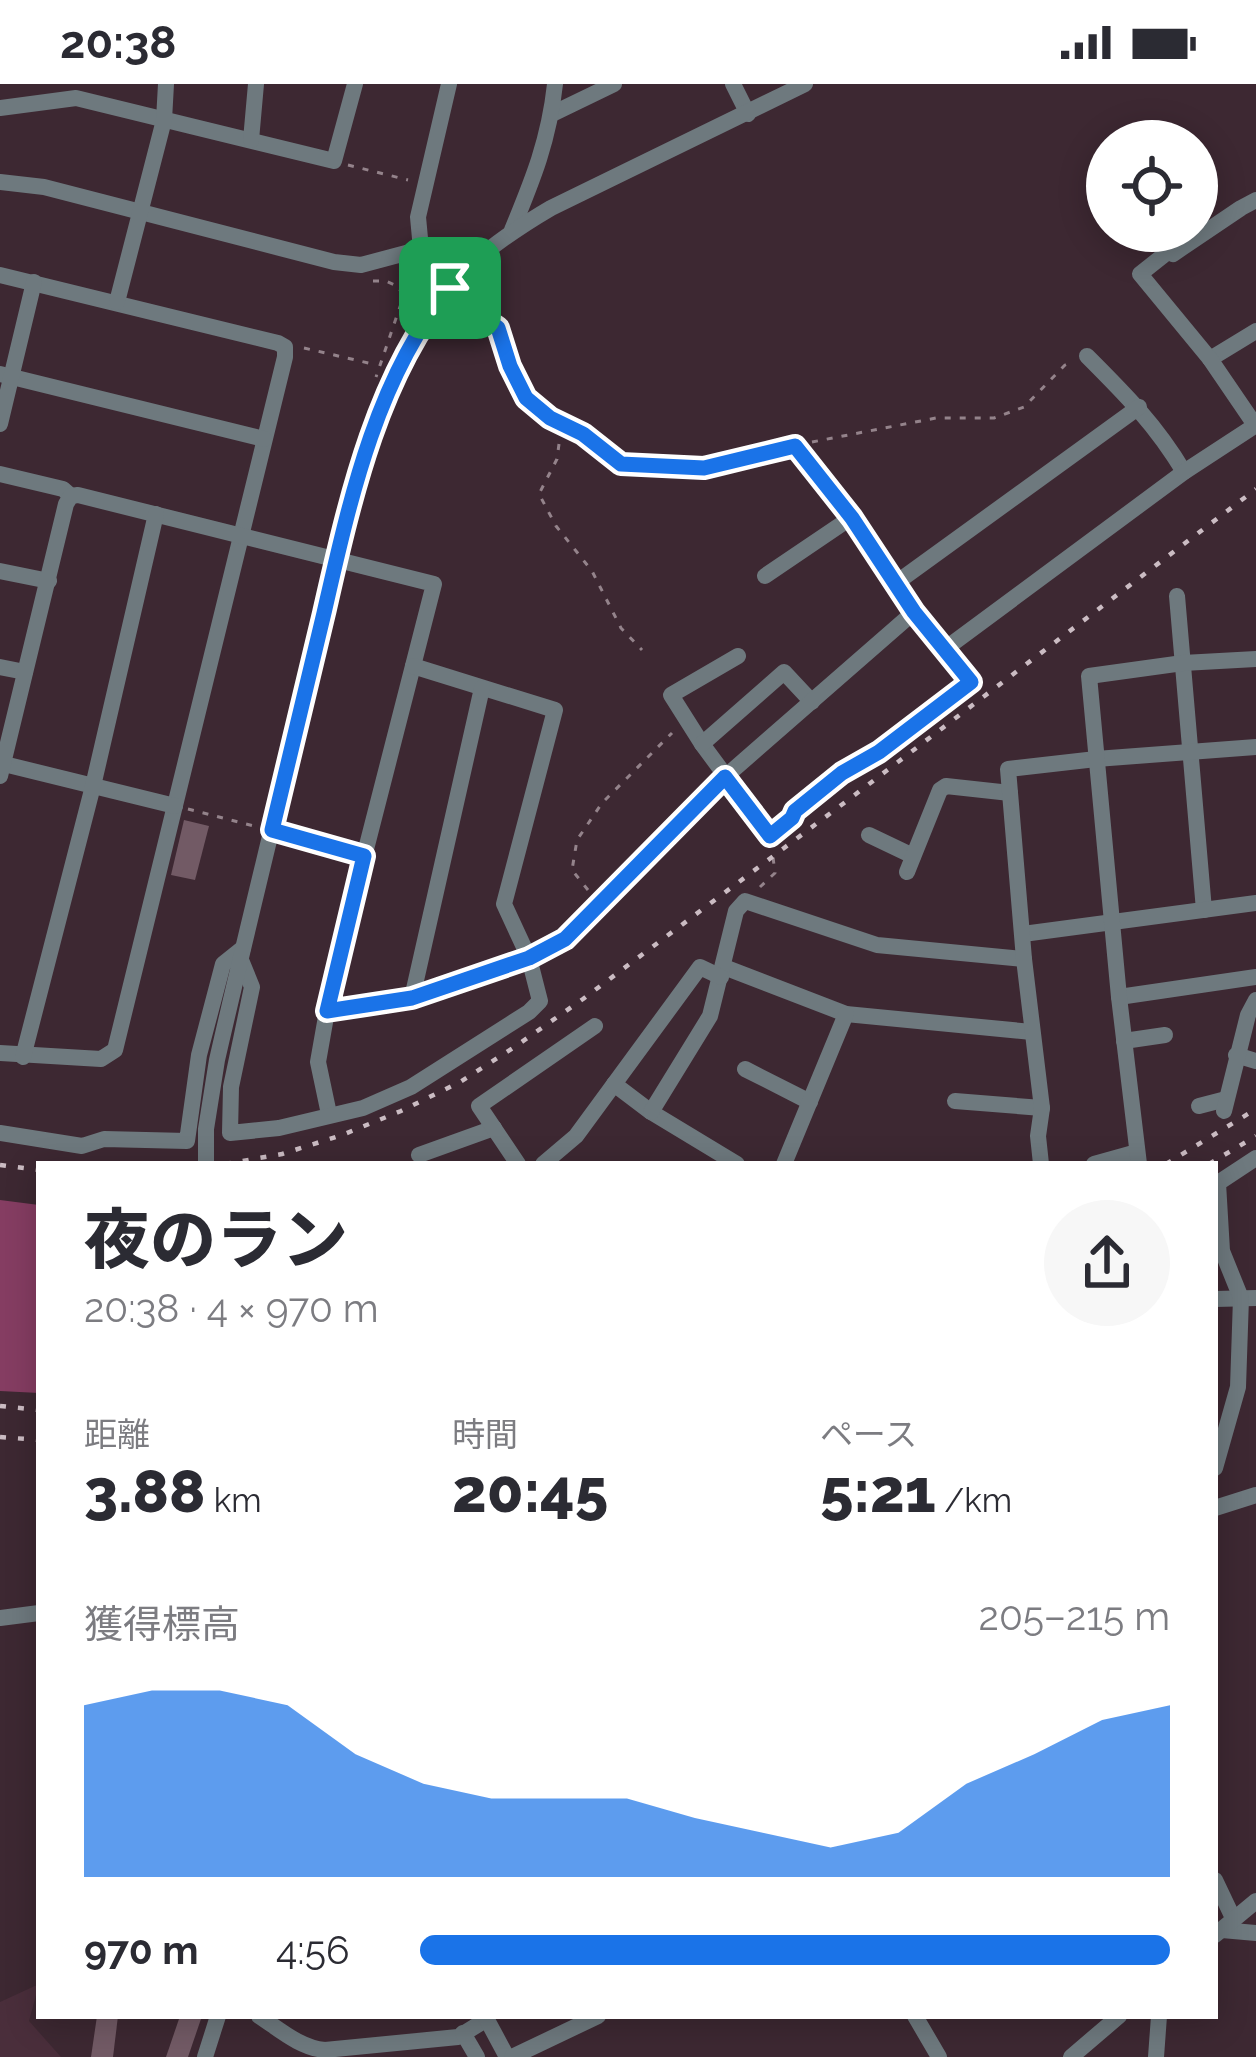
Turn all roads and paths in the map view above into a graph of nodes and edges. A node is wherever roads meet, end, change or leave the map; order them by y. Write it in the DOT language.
graph roads {
  1 [pos="166,84"];
  2 [pos="256,84"];
  3 [pos="355,84"];
  4 [pos="448,84"];
  5 [pos="555,84"];
  6 [pos="614,84"];
  7 [pos="733,84"];
  8 [pos="805,84"];
  9 [pos="76,91"];
  10 [pos="0,108"];
  11 [pos="552,114"];
  12 [pos="748,114"];
  13 [pos="164,120"];
  14 [pos="250,140"];
  15 [pos="334,161"];
  16 [pos="411,181"];
  17 [pos="0,182"];
  18 [pos="1256,200"];
  19 [pos="141,211"];
  20 [pos="512,230"];
  21 [pos="421,249"];
  22 [pos="0,275"];
  23 [pos="362,280"];
  24 [pos="34,282"];
  25 [pos="450,288"];
  26 [pos="117,302"];
  27 [pos="1256,331"];
  28 [pos="285,347"];
  29 [pos="1087,356"];
  30 [pos="1210,358"];
  31 [pos="380,365"];
  32 [pos="6,375"];
  33 [pos="373,388"];
  34 [pos="1139,407"];
  35 [pos="0,424"];
  36 [pos="562,424"];
  37 [pos="1256,425"];
  38 [pos="264,439"];
  39 [pos="795,446"];
  40 [pos="1184,472"];
  41 [pos="0,474"];
  42 [pos="71,496"];
  43 [pos="156,514"];
  44 [pos="852,518"];
  45 [pos="242,536"];
  46 [pos="336,561"];
  47 [pos="0,571"];
  48 [pos="765,576"];
  49 [pos="49,581"];
  50 [pos="896,583"];
  51 [pos="1177,596"];
  52 [pos="914,612"];
  53 [pos="945,649"];
  54 [pos="642,650"];
  55 [pos="738,656"];
  56 [pos="1256,659"];
  57 [pos="1183,662"];
  58 [pos="413,666"];
  59 [pos="0,667"];
  60 [pos="26,672"];
  61 [pos="482,688"];
  62 [pos="812,702"];
  63 [pos="686,718"];
  64 [pos="702,744"];
  65 [pos="1256,747"];
  66 [pos="1192,754"];
  67 [pos="1096,759"];
  68 [pos="1,768"];
  69 [pos="725,777"];
  70 [pos="93,786"];
  71 [pos="1010,793"];
  72 [pos="175,806"];
  73 [pos="266,828"];
  74 [pos="869,835"];
  75 [pos="770,836"];
  76 [pos="364,856"];
  77 [pos="745,901"];
  78 [pos="1256,903"];
  79 [pos="601,904"];
  80 [pos="1204,910"];
  81 [pos="1113,922"];
  82 [pos="1024,934"];
  83 [pos="242,954"];
  84 [pos="529,958"];
  85 [pos="1024,959"];
  86 [pos="722,972"];
  87 [pos="1256,977"];
  88 [pos="1119,997"];
  89 [pos="412,998"];
  90 [pos="1256,1000"];
  91 [pos="327,1011"];
  92 [pos="846,1014"];
  93 [pos="595,1026"];
  94 [pos="1032,1032"];
  95 [pos="1166,1035"];
  96 [pos="1124,1041"];
  97 [pos="0,1053"];
  98 [pos="1236,1055"];
  99 [pos="23,1057"];
  100 [pos="1256,1061"];
  101 [pos="745,1070"];
  102 [pos="614,1084"];
  103 [pos="955,1101"];
  104 [pos="810,1102"];
  105 [pos="1199,1106"];
  106 [pos="1042,1108"];
  107 [pos="651,1112"];
  108 [pos="329,1114"];
  109 [pos="494,1128"];
  110 [pos="0,1133"];
  111 [pos="419,1155"];
  112 [pos="1138,1158"];
  113 [pos="1256,1158"];
  114 [pos="206,1161"];
  115 [pos="516,1161"];
  116 [pos="547,1161"];
  117 [pos="732,1161"];
  118 [pos="785,1161"];
  119 [pos="1041,1161"];
  120 [pos="1218,1183"];
  121 [pos="1249,1298"];
  122 [pos="1218,1299"];
  123 [pos="1218,1457"];
  124 [pos="1256,1495"];
  125 [pos="1218,1507"];
  126 [pos="36,1613"];
  127 [pos="0,1618"];
  128 [pos="1218,1898"];
  129 [pos="1256,1901"];
  130 [pos="1223,1928"];
  131 [pos="1256,1933"];
  132 [pos="217,2019"];
  133 [pos="263,2019"];
  134 [pos="485,2019"];
  135 [pos="487,2019"];
  136 [pos="591,2019"];
  137 [pos="916,2019"];
  138 [pos="1159,2019"];
  139 [pos="1100,2023"];
  140 [pos="464,2033"];
  141 [pos="312,2053"];
  142 [pos="205,2057"];
  143 [pos="477,2057"];
  144 [pos="509,2057"];
  145 [pos="939,2057"];
  146 [pos="1071,2057"];
  147 [pos="1156,2057"];
  1 -- 13 [label="street"];
  2 -- 14 [label="street"];
  3 -- 15 [label="street"];
  4 -- 21 [label="street"];
  5 -- 11 [label="street"];
  6 -- 11 [label="street"];
  7 -- 12 [label="street"];
  8 -- 12 [label="street"];
  9 -- 10 [label="street"];
  9 -- 13 [label="street"];
  11 -- 20 [label="street"];
  12 -- 20 [label="street"];
  13 -- 14 [label="street"];
  13 -- 19 [label="street"];
  14 -- 15 [label="street"];
  15 -- 16 [label="path"];
  17 -- 19 [label="street"];
  18 -- 30 [label="street"];
  19 -- 21 [label="street"];
  19 -- 26 [label="street"];
  20 -- 25 [label="street"];
  21 -- 25 [label="street"];
  22 -- 24 [label="street"];
  23 -- 31 [label="path"];
  24 -- 26 [label="street"];
  24 -- 32 [label="street"];
  25 -- 36 [label="street"];
  25 -- 46 [label="street"];
  26 -- 28 [label="street"];
  27 -- 30 [label="street"];
  28 -- 31 [label="path"];
  28 -- 38 [label="street"];
  29 -- 34 [label="street"];
  29 -- 39 [label="path"];
  30 -- 37 [label="street"];
  31 -- 33 [label="path"];
  32 -- 35 [label="street"];
  32 -- 38 [label="street"];
  34 -- 40 [label="street"];
  34 -- 50 [label="street"];
  36 -- 39 [label="street"];
  36 -- 54 [label="path"];
  37 -- 40 [label="street"];
  38 -- 45 [label="street"];
  39 -- 44 [label="street"];
  40 -- 53 [label="street"];
  41 -- 42 [label="street"];
  42 -- 43 [label="street"];
  42 -- 49 [label="street"];
  43 -- 45 [label="street"];
  43 -- 70 [label="street"];
  44 -- 48 [label="street"];
  44 -- 50 [label="street"];
  45 -- 46 [label="street"];
  45 -- 72 [label="street"];
  46 -- 58 [label="street"];
  46 -- 73 [label="street"];
  47 -- 49 [label="street"];
  49 -- 60 [label="street"];
  50 -- 52 [label="street"];
  51 -- 57 [label="street"];
  52 -- 53 [label="street"];
  52 -- 62 [label="street"];
  53 -- 75 [label="street"];
  55 -- 63 [label="street"];
  56 -- 57 [label="street"];
  57 -- 66 [label="street"];
  57 -- 67 [label="street"];
  58 -- 61 [label="street"];
  58 -- 76 [label="street"];
  59 -- 60 [label="street"];
  60 -- 68 [label="street"];
  61 -- 84 [label="street"];
  61 -- 89 [label="street"];
  62 -- 64 [label="street"];
  62 -- 69 [label="street"];
  63 -- 64 [label="street"];
  63 -- 79 [label="path"];
  64 -- 69 [label="street"];
  65 -- 66 [label="street"];
  66 -- 67 [label="street"];
  66 -- 80 [label="street"];
  67 -- 71 [label="street"];
  67 -- 81 [label="street"];
  68 -- 70 [label="street"];
  69 -- 75 [label="street"];
  69 -- 79 [label="street"];
  70 -- 72 [label="street"];
  70 -- 99 [label="street"];
  71 -- 74 [label="street"];
  71 -- 82 [label="street"];
  72 -- 73 [label="path"];
  72 -- 99 [label="street"];
  73 -- 76 [label="street"];
  73 -- 83 [label="street"];
  75 -- 77 [label="path"];
  76 -- 91 [label="street"];
  77 -- 85 [label="street"];
  77 -- 86 [label="street"];
  78 -- 80 [label="street"];
  79 -- 84 [label="street"];
  80 -- 81 [label="street"];
  81 -- 82 [label="street"];
  81 -- 88 [label="street"];
  82 -- 85 [label="street"];
  83 -- 108 [label="street"];
  83 -- 110 [label="street"];
  83 -- 114 [label="street"];
  84 -- 89 [label="street"];
  84 -- 108 [label="street"];
  85 -- 94 [label="street"];
  86 -- 92 [label="street"];
  86 -- 102 [label="street"];
  86 -- 107 [label="street"];
  87 -- 88 [label="street"];
  88 -- 96 [label="street"];
  89 -- 91 [label="street"];
  90 -- 98 [label="street"];
  91 -- 108 [label="street"];
  92 -- 94 [label="street"];
  92 -- 104 [label="street"];
  93 -- 109 [label="street"];
  94 -- 106 [label="street"];
  95 -- 96 [label="street"];
  96 -- 112 [label="street"];
  97 -- 99 [label="street"];
  98 -- 100 [label="street"];
  98 -- 105 [label="street"];
  101 -- 104 [label="street"];
  102 -- 107 [label="street"];
  102 -- 116 [label="street"];
  103 -- 106 [label="street"];
  104 -- 118 [label="street"];
  106 -- 119 [label="street"];
  107 -- 117 [label="street"];
  109 -- 111 [label="street"];
  109 -- 115 [label="street"];
  113 -- 120 [label="street"];
  120 -- 121 [label="street"];
  121 -- 122 [label="street"];
  121 -- 123 [label="street"];
  124 -- 125 [label="street"];
  126 -- 127 [label="street"];
  128 -- 130 [label="street"];
  129 -- 130 [label="street"];
  130 -- 131 [label="street"];
  132 -- 142 [label="street"];
  133 -- 141 [label="street"];
  134 -- 140 [label="street"];
  135 -- 144 [label="street"];
  136 -- 144 [label="street"];
  137 -- 145 [label="street"];
  138 -- 147 [label="street"];
  139 -- 146 [label="street"];
  140 -- 141 [label="street"];
  140 -- 143 [label="street"];
}
